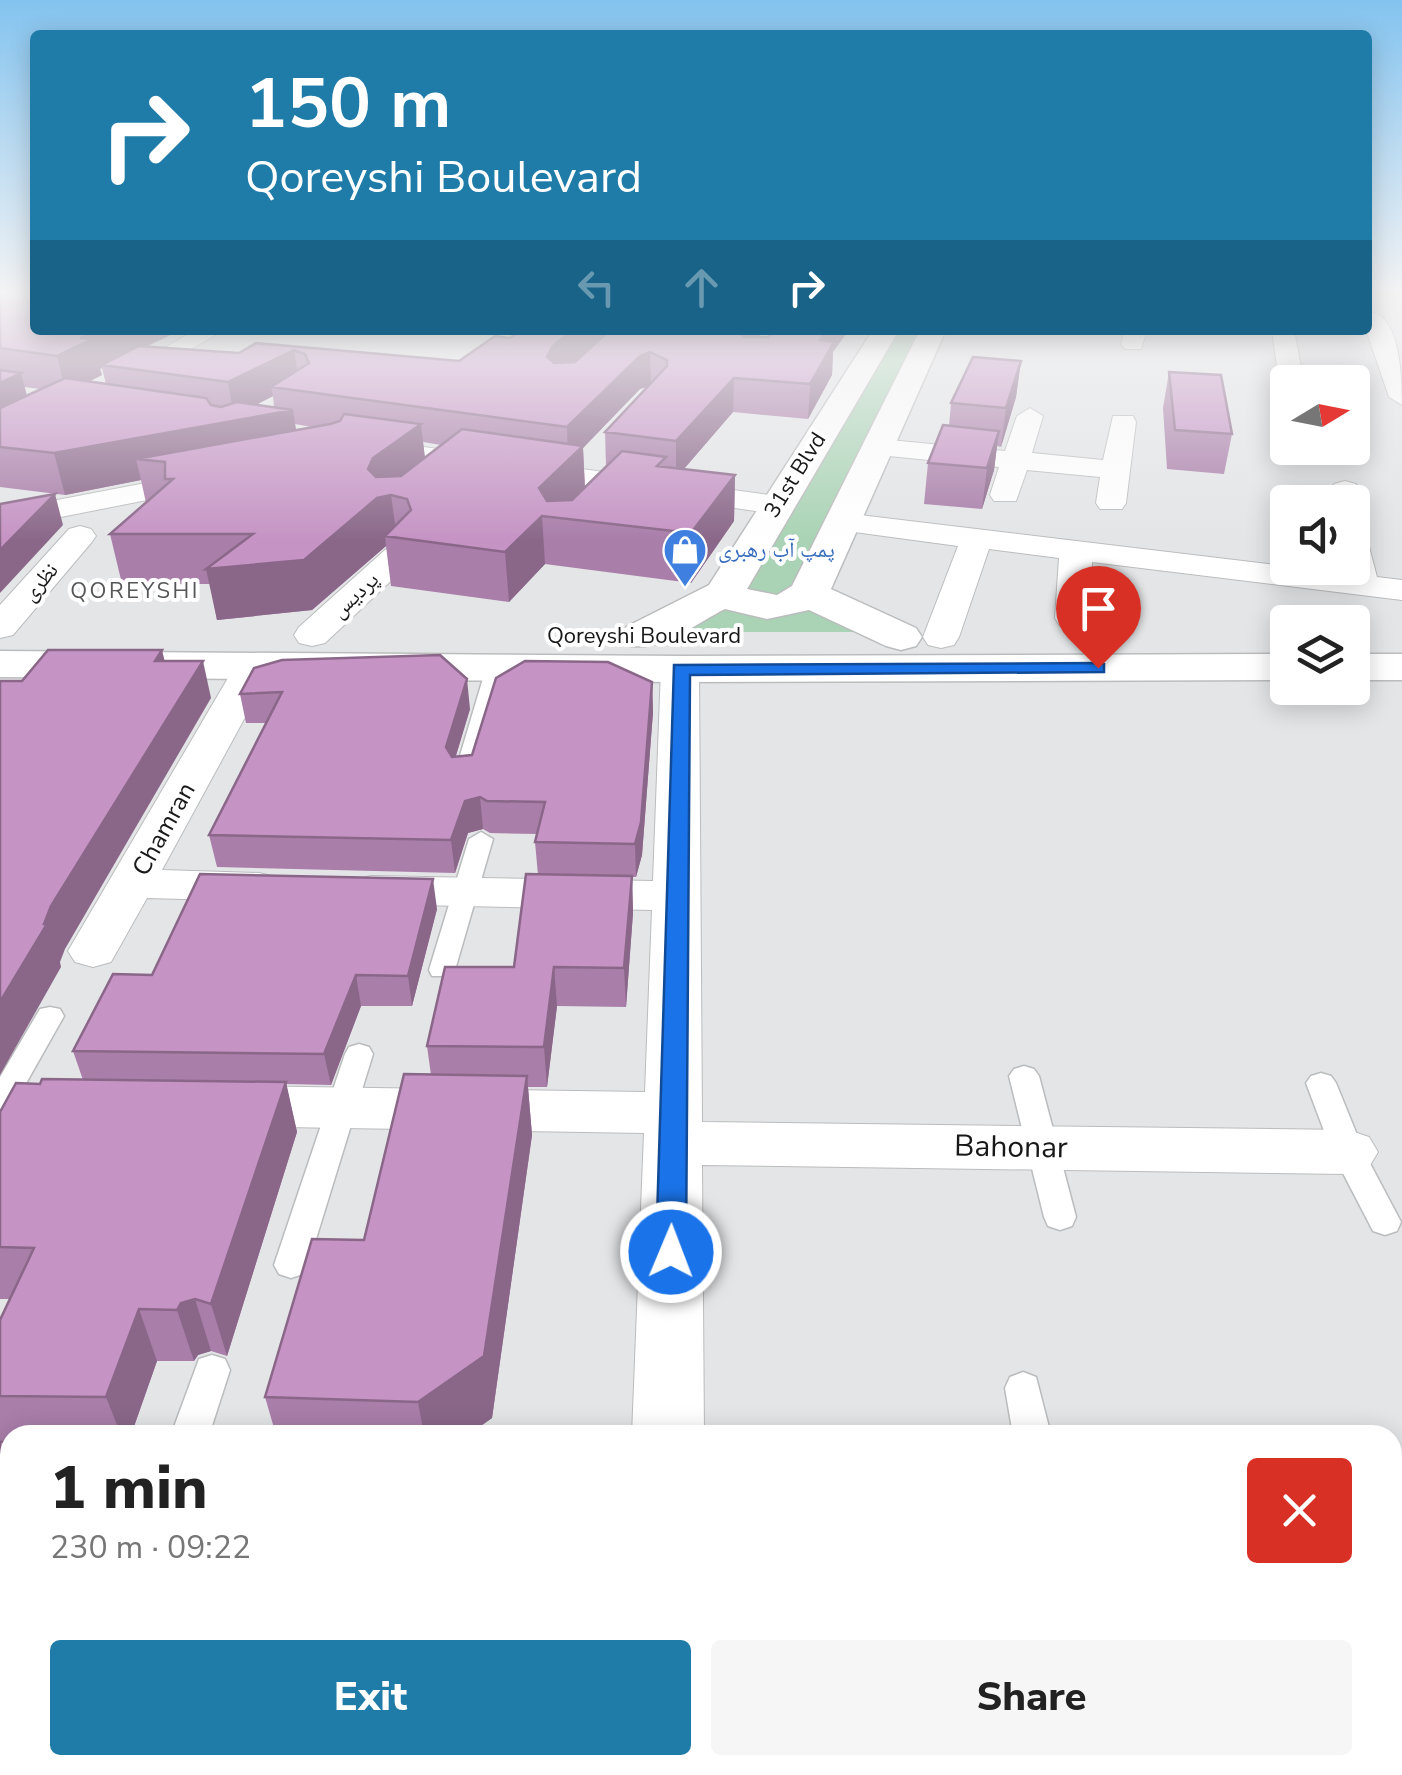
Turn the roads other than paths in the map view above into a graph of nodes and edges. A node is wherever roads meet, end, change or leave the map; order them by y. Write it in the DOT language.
graph roads {
  1 [pos="127,376"];
  2 [pos="857,376"];
  3 [pos="912,376"];
  4 [pos="108,386"];
  5 [pos="1030,416"];
  6 [pos="1123,422"];
  7 [pos="879,447"];
  8 [pos="334,449"];
  9 [pos="602,450"];
  10 [pos="193,457"];
  11 [pos="460,460"];
  12 [pos="1016,460"];
  13 [pos="1116,470"];
  14 [pos="243,473"];
  15 [pos="577,477"];
  16 [pos="433,482"];
  17 [pos="615,482"];
  18 [pos="132,495"];
  19 [pos="1005,495"];
  20 [pos="1112,503"];
  21 [pos="776,505"];
  22 [pos="588,510"];
  23 [pos="0,520"];
  24 [pos="843,522"];
  25 [pos="80,536"];
  26 [pos="977,537"];
  27 [pos="1076,550"];
  28 [pos="398,556"];
  29 [pos="1362,586"];
  30 [pos="1402,590"];
  31 [pos="724,593"];
  32 [pos="809,593"];
  33 [pos="1073,618"];
  34 [pos="312,635"];
  35 [pos="921,637"];
  36 [pos="1270,637"];
  37 [pos="1370,637"];
  38 [pos="1402,637"];
  39 [pos="1,651"];
  40 [pos="661,653"];
  41 [pos="497,665"];
  42 [pos="254,666"];
  43 [pos="1370,667"];
  44 [pos="1402,667"];
  45 [pos="1270,668"];
  46 [pos="464,779"];
  47 [pos="481,839"];
  48 [pos="132,884"];
  49 [pos="465,893"];
  50 [pos="677,896"];
  51 [pos="93,952"];
  52 [pos="442,970"];
  53 [pos="50,1016"];
  54 [pos="360,1054"];
  55 [pos="1024,1076"];
  56 [pos="1321,1082"];
  57 [pos="0,1104"];
  58 [pos="60,1105"];
  59 [pos="180,1106"];
  60 [pos="340,1106"];
  61 [pos="673,1128"];
  62 [pos="1042,1148"];
  63 [pos="1348,1152"];
  64 [pos="1060,1218"];
  65 [pos="1385,1222"];
  66 [pos="291,1265"];
  67 [pos="212,1370"];
  68 [pos="1023,1388"];
  69 [pos="193,1425"];
  70 [pos="668,1425"];
  71 [pos="1030,1425"];
  1 -- 4 [label="street"];
  2 -- 21 [label="main road, 31st Blvd"];
  3 -- 7 [label="main road"];
  5 -- 12 [label="street"];
  6 -- 13 [label="street"];
  7 -- 12 [label="street"];
  7 -- 24 [label="main road"];
  8 -- 11 [label="street"];
  9 -- 15 [label="street"];
  10 -- 18 [label="street"];
  11 -- 15 [label="street"];
  11 -- 16 [label="street"];
  12 -- 13 [label="street"];
  12 -- 19 [label="street"];
  13 -- 20 [label="street"];
  14 -- 18 [label="street"];
  15 -- 17 [label="street"];
  17 -- 21 [label="street"];
  17 -- 22 [label="street"];
  18 -- 23 [label="street"];
  21 -- 31 [label="main road, 31st Blvd"];
  24 -- 26 [label="street"];
  24 -- 32 [label="main road"];
  25 -- 39 [label="street, نظری"];
  26 -- 27 [label="street"];
  26 -- 35 [label="street"];
  27 -- 29 [label="street"];
  27 -- 33 [label="street"];
  28 -- 34 [label="street, پردیس"];
  29 -- 30 [label="street"];
  31 -- 32 [label="main road"];
  31 -- 40 [label="main road, 31st Blvd"];
  32 -- 35 [label="main road"];
  34 -- 39 [label="main road, Qoreyshi Boulevard"];
  34 -- 40 [label="main road, Qoreyshi Boulevard"];
  35 -- 36 [label="main road, Qoreyshi Boulevard"];
  35 -- 40 [label="main road, Qoreyshi Boulevard"];
  37 -- 38 [label="main road"];
  39 -- 42 [label="main road, Qoreyshi Boulevard"];
  40 -- 41 [label="main road, Qoreyshi Boulevard"];
  40 -- 45 [label="main road, Qoreyshi Boulevard"];
  40 -- 50 [label="street"];
  41 -- 42 [label="main road, Qoreyshi Boulevard"];
  41 -- 46 [label="lane"];
  42 -- 48 [label="street, Chamran"];
  43 -- 44 [label="main road"];
  47 -- 49 [label="lane"];
  48 -- 49 [label="street, Chamran"];
  48 -- 51 [label="street"];
  49 -- 50 [label="street, Chamran"];
  49 -- 52 [label="lane"];
  50 -- 61 [label="street"];
  53 -- 57 [label="lane"];
  54 -- 60 [label="lane"];
  55 -- 62 [label="lane"];
  56 -- 63 [label="lane"];
  57 -- 58 [label="street"];
  59 -- 60 [label="street, Bahonar"];
  60 -- 61 [label="street, Bahonar"];
  60 -- 66 [label="lane"];
  61 -- 62 [label="street, Bahonar"];
  61 -- 70 [label="street"];
  62 -- 63 [label="street, Bahonar"];
  62 -- 64 [label="lane"];
  63 -- 65 [label="lane"];
  67 -- 69 [label="lane"];
  68 -- 71 [label="lane"];
}
